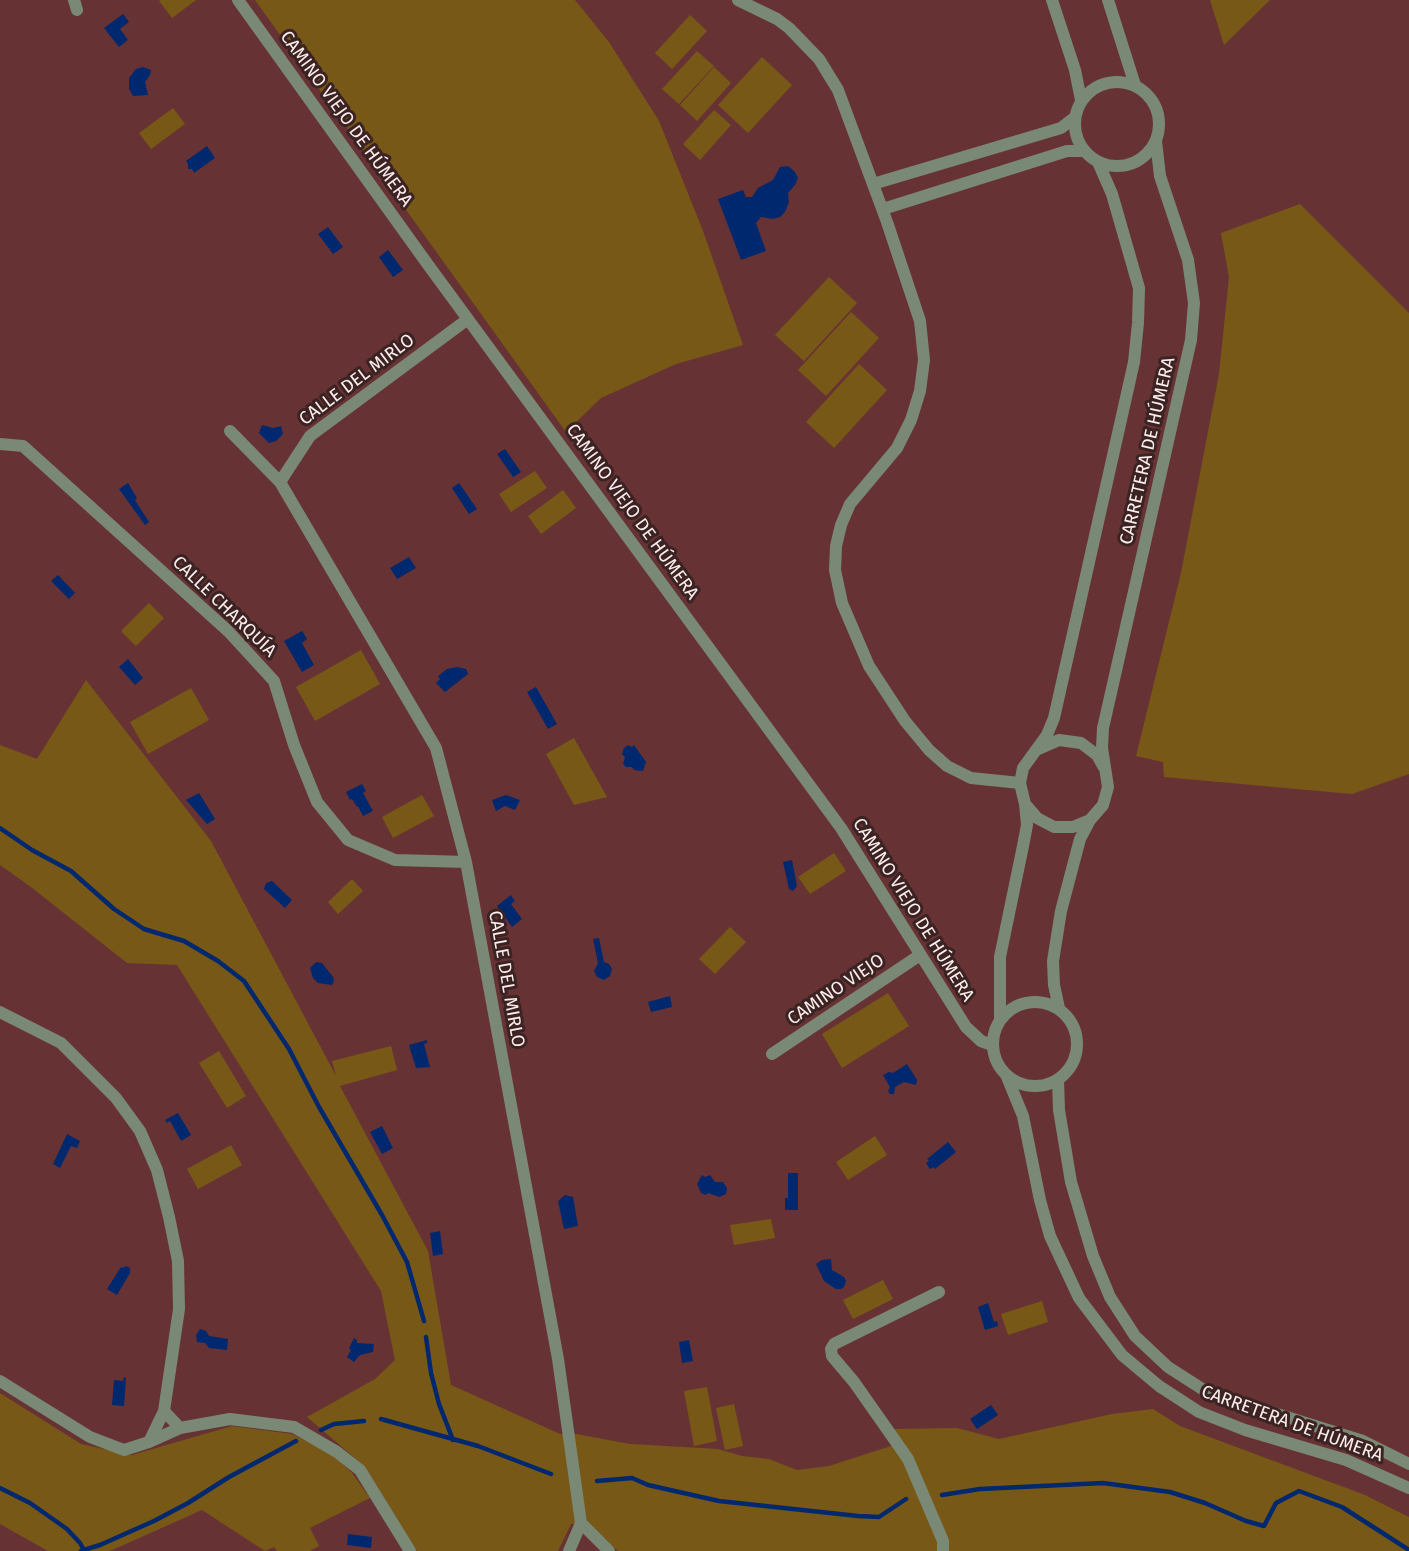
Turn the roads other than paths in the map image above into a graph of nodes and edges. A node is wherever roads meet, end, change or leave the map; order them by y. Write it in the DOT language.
graph roads {
  1 [pos="238,0"];
  2 [pos="738,0"];
  3 [pos="1052,0"];
  4 [pos="1107,0"];
  5 [pos="1135,85"];
  6 [pos="1081,100"];
  7 [pos="1074,118"];
  8 [pos="1156,141"];
  9 [pos="1084,151"];
  10 [pos="1098,162"];
  11 [pos="873,184"];
  12 [pos="883,209"];
  13 [pos="468,319"];
  14 [pos="230,431"];
  15 [pos="0,444"];
  16 [pos="280,482"];
  17 [pos="1035,750"];
  18 [pos="1105,769"];
  19 [pos="1020,783"];
  20 [pos="1025,804"];
  21 [pos="1090,820"];
  22 [pos="466,862"];
  23 [pos="920,955"];
  24 [pos="1059,1008"];
  25 [pos="0,1012"];
  26 [pos="1000,1019"];
  27 [pos="992,1045"];
  28 [pos="772,1054"];
  29 [pos="1007,1077"];
  30 [pos="1058,1080"];
  31 [pos="939,1292"];
  32 [pos="0,1381"];
  33 [pos="164,1411"];
  34 [pos="180,1428"];
  35 [pos="149,1442"];
  36 [pos="1409,1464"];
  37 [pos="1409,1488"];
  38 [pos="581,1523"];
  39 [pos="410,1551"];
  40 [pos="569,1551"];
  41 [pos="609,1551"];
  42 [pos="943,1551"];
  1 -- 13 [label="street, CAMINO VIEJO DE HÚMERA"];
  2 -- 11 [label="street"];
  3 -- 6 [label="street"];
  4 -- 5 [label="street"];
  5 -- 6 [label="street"];
  5 -- 8 [label="street"];
  6 -- 7 [label="street"];
  7 -- 9 [label="street"];
  7 -- 11 [label="street"];
  8 -- 10 [label="street"];
  8 -- 18 [label="street, CARRETERA DE HÚMERA"];
  9 -- 10 [label="street"];
  9 -- 12 [label="street"];
  10 -- 17 [label="street, CARRETERA DE HÚMERA"];
  11 -- 12 [label="street"];
  12 -- 19 [label="street"];
  13 -- 16 [label="street, CALLE DEL MIRLO"];
  13 -- 23 [label="street, CAMINO VIEJO DE HÚMERA"];
  14 -- 16 [label="street, CALLE DEL MIRLO"];
  15 -- 22 [label="street, CALLE CHARQUÍA"];
  16 -- 22 [label="street, CALLE DEL MIRLO"];
  17 -- 18 [label="street"];
  17 -- 19 [label="street"];
  18 -- 21 [label="street"];
  19 -- 20 [label="street"];
  20 -- 21 [label="street"];
  20 -- 26 [label="street"];
  21 -- 24 [label="street"];
  22 -- 38 [label="street, CALLE DEL MIRLO"];
  23 -- 27 [label="street, CAMINO VIEJO DE HÚMERA"];
  23 -- 28 [label="street, CAMINO VIEJO"];
  24 -- 26 [label="street"];
  24 -- 30 [label="street"];
  25 -- 33 [label="street"];
  26 -- 27 [label="street"];
  27 -- 29 [label="street"];
  29 -- 30 [label="street"];
  29 -- 37 [label="street, CARRETERA DE HÚMERA"];
  30 -- 36 [label="street, CARRETERA DE HÚMERA"];
  31 -- 42 [label="street"];
  32 -- 35 [label="street"];
  33 -- 34 [label="street"];
  33 -- 35 [label="street"];
  34 -- 35 [label="street"];
  34 -- 39 [label="street"];
  38 -- 40 [label="street"];
  38 -- 41 [label="street"];
}
